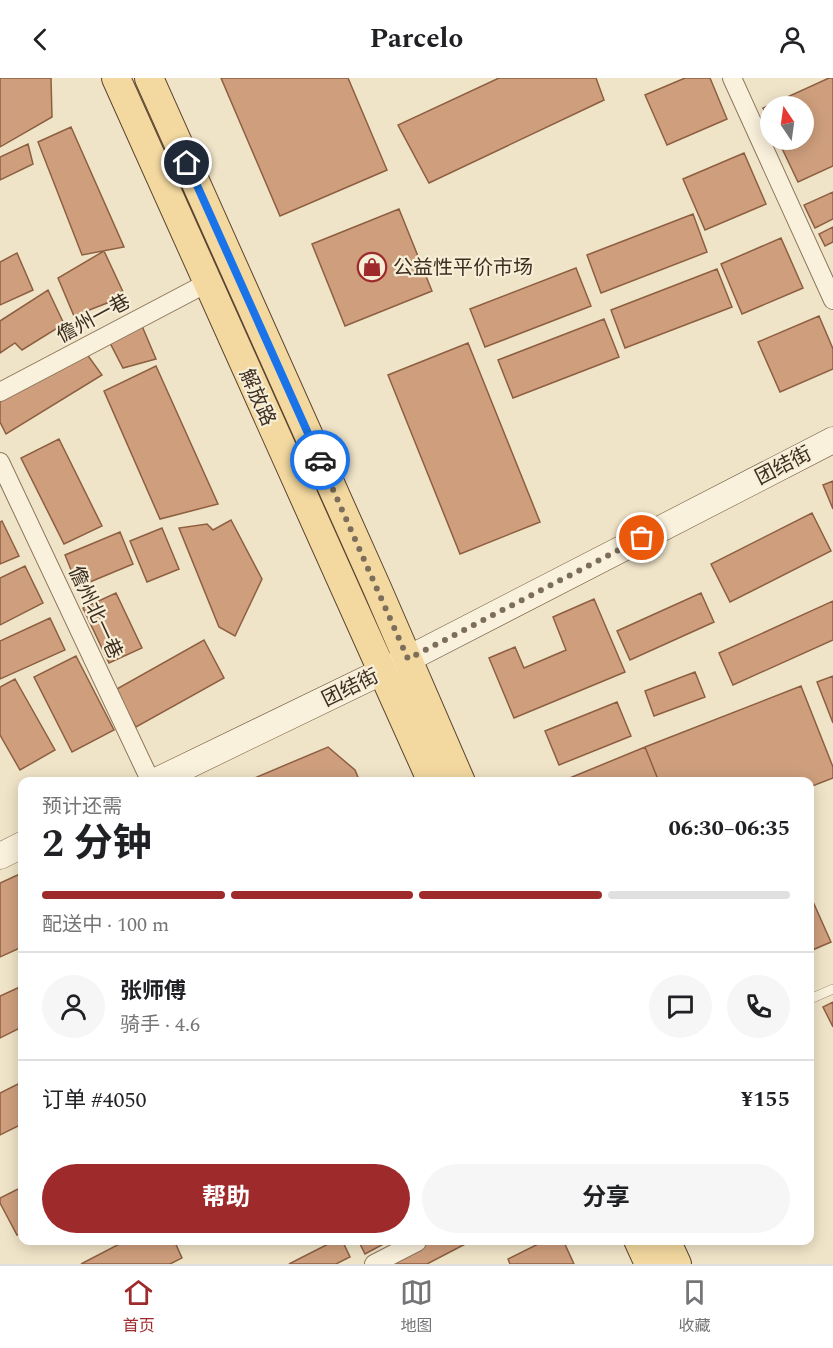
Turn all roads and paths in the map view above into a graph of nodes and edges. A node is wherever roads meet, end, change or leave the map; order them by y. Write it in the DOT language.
graph roads {
  1 [pos="116,78"];
  2 [pos="149,78"];
  3 [pos="732,78"];
  4 [pos="207,283"];
  5 [pos="833,300"];
  6 [pos="0,392"];
  7 [pos="833,440"];
  8 [pos="0,462"];
  9 [pos="408,659"];
  10 [pos="381,672"];
  11 [pos="150,777"];
  12 [pos="162,777"];
  13 [pos="430,777"];
  14 [pos="459,777"];
  15 [pos="18,847"];
  16 [pos="0,855"];
  17 [pos="833,989"];
  18 [pos="814,997"];
  19 [pos="411,1245"];
  20 [pos="640,1245"];
  21 [pos="668,1245"];
  22 [pos="374,1264"];
  23 [pos="649,1264"];
  24 [pos="677,1264"];
  1 -- 4 [label="main road, 解放路"];
  2 -- 9 [label="main road, 解放路"];
  3 -- 5 [label="street"];
  4 -- 6 [label="street, 儋州一巷"];
  4 -- 10 [label="main road, 解放路"];
  7 -- 9 [label="street, 团结街"];
  8 -- 11 [label="street, 儋州北一巷"];
  9 -- 10 [label="street, 团结街"];
  9 -- 14 [label="main road, 解放路"];
  10 -- 12 [label="street, 团结街"];
  10 -- 13 [label="main road, 解放路"];
  15 -- 16 [label="street"];
  17 -- 18 [label="lane"];
  19 -- 22 [label="street"];
  20 -- 23 [label="main road"];
  21 -- 24 [label="main road"];
}
